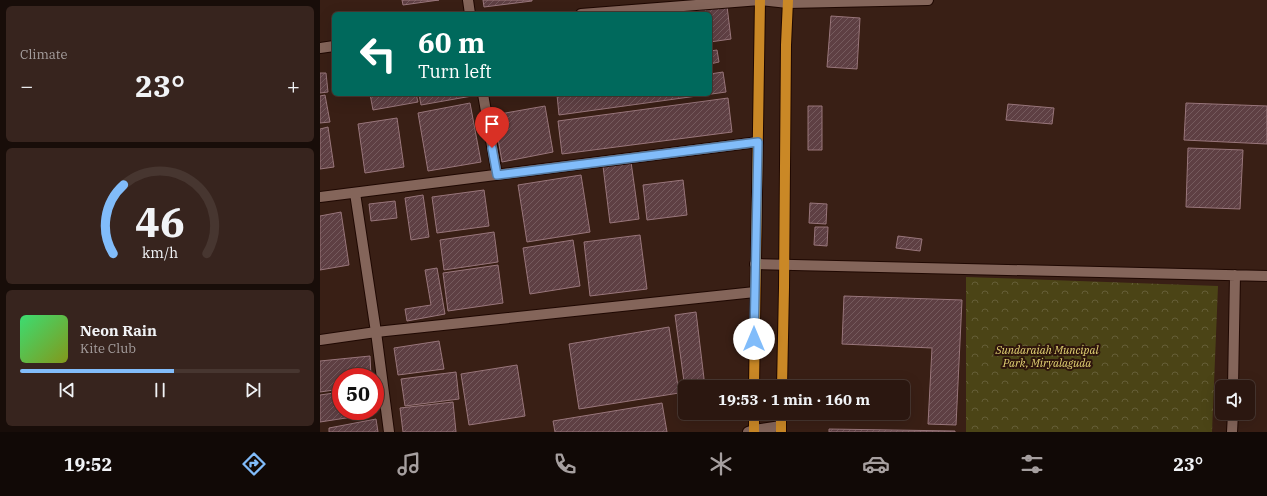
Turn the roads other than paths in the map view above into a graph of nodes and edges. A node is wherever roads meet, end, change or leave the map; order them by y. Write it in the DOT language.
graph roads {
  1 [pos="468,0"];
  2 [pos="760,0"];
  3 [pos="928,0"];
  4 [pos="788,2"];
  5 [pos="470,12"];
  6 [pos="607,12"];
  7 [pos="332,46"];
  8 [pos="320,48"];
  9 [pos="483,96"];
  10 [pos="758,142"];
  11 [pos="497,175"];
  12 [pos="355,193"];
  13 [pos="320,197"];
  14 [pos="755,264"];
  15 [pos="784,265"];
  16 [pos="1235,275"];
  17 [pos="1267,276"];
  18 [pos="755,292"];
  19 [pos="376,332"];
  20 [pos="320,340"];
  21 [pos="754,380"];
  22 [pos="782,380"];
  23 [pos="1233,380"];
  24 [pos="753,420"];
  25 [pos="1233,420"];
  26 [pos="781,429"];
  27 [pos="752,431"];
  28 [pos="389,432"];
  29 [pos="1232,432"];
  1 -- 5 [label="street"];
  2 -- 4 [label="street"];
  2 -- 6 [label="street"];
  2 -- 10 [label="main road"];
  3 -- 4 [label="street"];
  4 -- 15 [label="main road"];
  7 -- 8 [label="street"];
  9 -- 11 [label="street"];
  10 -- 11 [label="street"];
  10 -- 14 [label="main road"];
  11 -- 12 [label="street"];
  12 -- 13 [label="street"];
  12 -- 19 [label="street"];
  14 -- 15 [label="street"];
  14 -- 18 [label="main road"];
  15 -- 16 [label="street"];
  15 -- 22 [label="main road"];
  16 -- 17 [label="street"];
  16 -- 23 [label="street"];
  18 -- 19 [label="street"];
  18 -- 21 [label="main road"];
  19 -- 20 [label="street"];
  19 -- 28 [label="street"];
  24 -- 27 [label="main road"];
  25 -- 29 [label="street"];
  26 -- 27 [label="street"];
}
